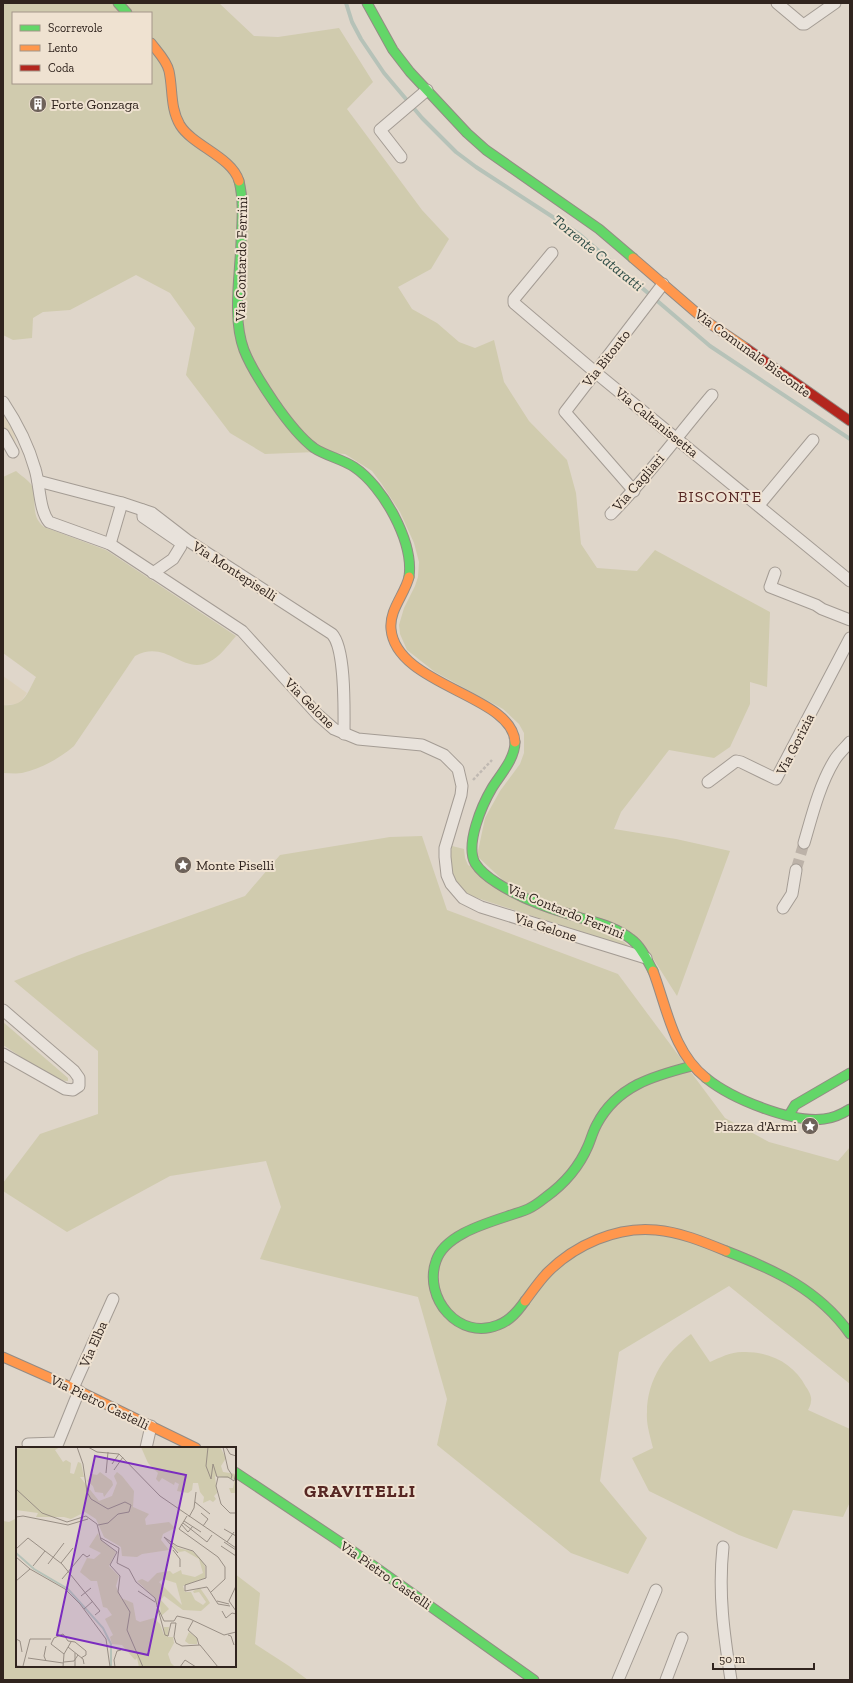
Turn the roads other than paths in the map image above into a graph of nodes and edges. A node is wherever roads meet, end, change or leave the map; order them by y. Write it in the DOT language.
graph roads {
  1 [pos="118,3"];
  2 [pos="367,3"];
  3 [pos="777,3"];
  4 [pos="835,3"];
  5 [pos="126,12"];
  6 [pos="152,44"];
  7 [pos="426,90"];
  8 [pos="401,157"];
  9 [pos="552,253"];
  10 [pos="660,288"];
  11 [pos="595,372"];
  12 [pos="712,395"];
  13 [pos="3,402"];
  14 [pos="850,421"];
  15 [pos="3,434"];
  16 [pos="676,438"];
  17 [pos="813,440"];
  18 [pos="13,452"];
  19 [pos="38,481"];
  20 [pos="634,491"];
  21 [pos="122,503"];
  22 [pos="758,505"];
  23 [pos="143,510"];
  24 [pos="611,514"];
  25 [pos="110,544"];
  26 [pos="153,573"];
  27 [pos="774,573"];
  28 [pos="850,581"];
  29 [pos="850,620"];
  30 [pos="850,638"];
  31 [pos="344,734"];
  32 [pos="850,742"];
  33 [pos="708,782"];
  34 [pos="804,843"];
  35 [pos="796,870"];
  36 [pos="783,908"];
  37 [pos="646,958"];
  38 [pos="3,1010"];
  39 [pos="3,1054"];
  40 [pos="692,1066"];
  41 [pos="850,1073"];
  42 [pos="850,1109"];
  43 [pos="789,1115"];
  44 [pos="113,1299"];
  45 [pos="850,1334"];
  46 [pos="3,1357"];
  47 [pos="76,1389"];
  48 [pos="151,1426"];
  49 [pos="28,1444"];
  50 [pos="146,1447"];
  51 [pos="194,1447"];
  52 [pos="236,1473"];
  53 [pos="723,1547"];
  54 [pos="656,1590"];
  55 [pos="682,1638"];
  56 [pos="534,1680"];
  57 [pos="618,1680"];
  58 [pos="666,1680"];
  59 [pos="731,1680"];
  1 -- 5 [label="street"];
  2 -- 7 [label="street, Via Comunale Bisconte"];
  3 -- 4 [label="street"];
  6 -- 37 [label="street, Via Contardo Ferrini"];
  7 -- 8 [label="street"];
  7 -- 10 [label="street, Via Comunale Bisconte"];
  9 -- 11 [label="street, Via Caltanissetta"];
  10 -- 11 [label="street, Via Bitonto"];
  10 -- 14 [label="street, Via Comunale Bisconte"];
  11 -- 16 [label="street, Via Caltanissetta"];
  11 -- 20 [label="street, Via Bitonto"];
  12 -- 16 [label="street, Via Cagliari"];
  13 -- 19 [label="street, Via Gelone"];
  15 -- 18 [label="street"];
  16 -- 20 [label="street, Via Cagliari"];
  16 -- 22 [label="street, Via Caltanissetta"];
  17 -- 22 [label="street"];
  19 -- 21 [label="street, Via Montepiselli"];
  19 -- 25 [label="street, Via Gelone"];
  20 -- 24 [label="street, Via Cagliari"];
  21 -- 23 [label="street, Via Montepiselli"];
  21 -- 25 [label="street"];
  22 -- 28 [label="street, Via Caltanissetta"];
  23 -- 26 [label="street"];
  23 -- 31 [label="street, Via Montepiselli"];
  25 -- 26 [label="street, Via Gelone"];
  26 -- 31 [label="street, Via Gelone"];
  27 -- 29 [label="street"];
  30 -- 33 [label="street, Via Gorizia"];
  31 -- 37 [label="street, Via Gelone"];
  32 -- 34 [label="street"];
  35 -- 36 [label="street"];
  37 -- 40 [label="street, Via Contardo Ferrini"];
  38 -- 39 [label="street"];
  40 -- 43 [label="street, Via Contardo Ferrini"];
  40 -- 45 [label="street"];
  41 -- 43 [label="street"];
  42 -- 43 [label="street, Via Contardo Ferrini"];
  44 -- 47 [label="street, Via Elba"];
  46 -- 47 [label="street, Via Pietro Castelli"];
  47 -- 48 [label="street, Via Pietro Castelli"];
  47 -- 49 [label="street, Via Elba"];
  48 -- 50 [label="street"];
  48 -- 51 [label="street, Via Pietro Castelli"];
  52 -- 56 [label="street, Via Pietro Castelli"];
  53 -- 59 [label="street"];
  54 -- 57 [label="street"];
  55 -- 58 [label="street"];
}
